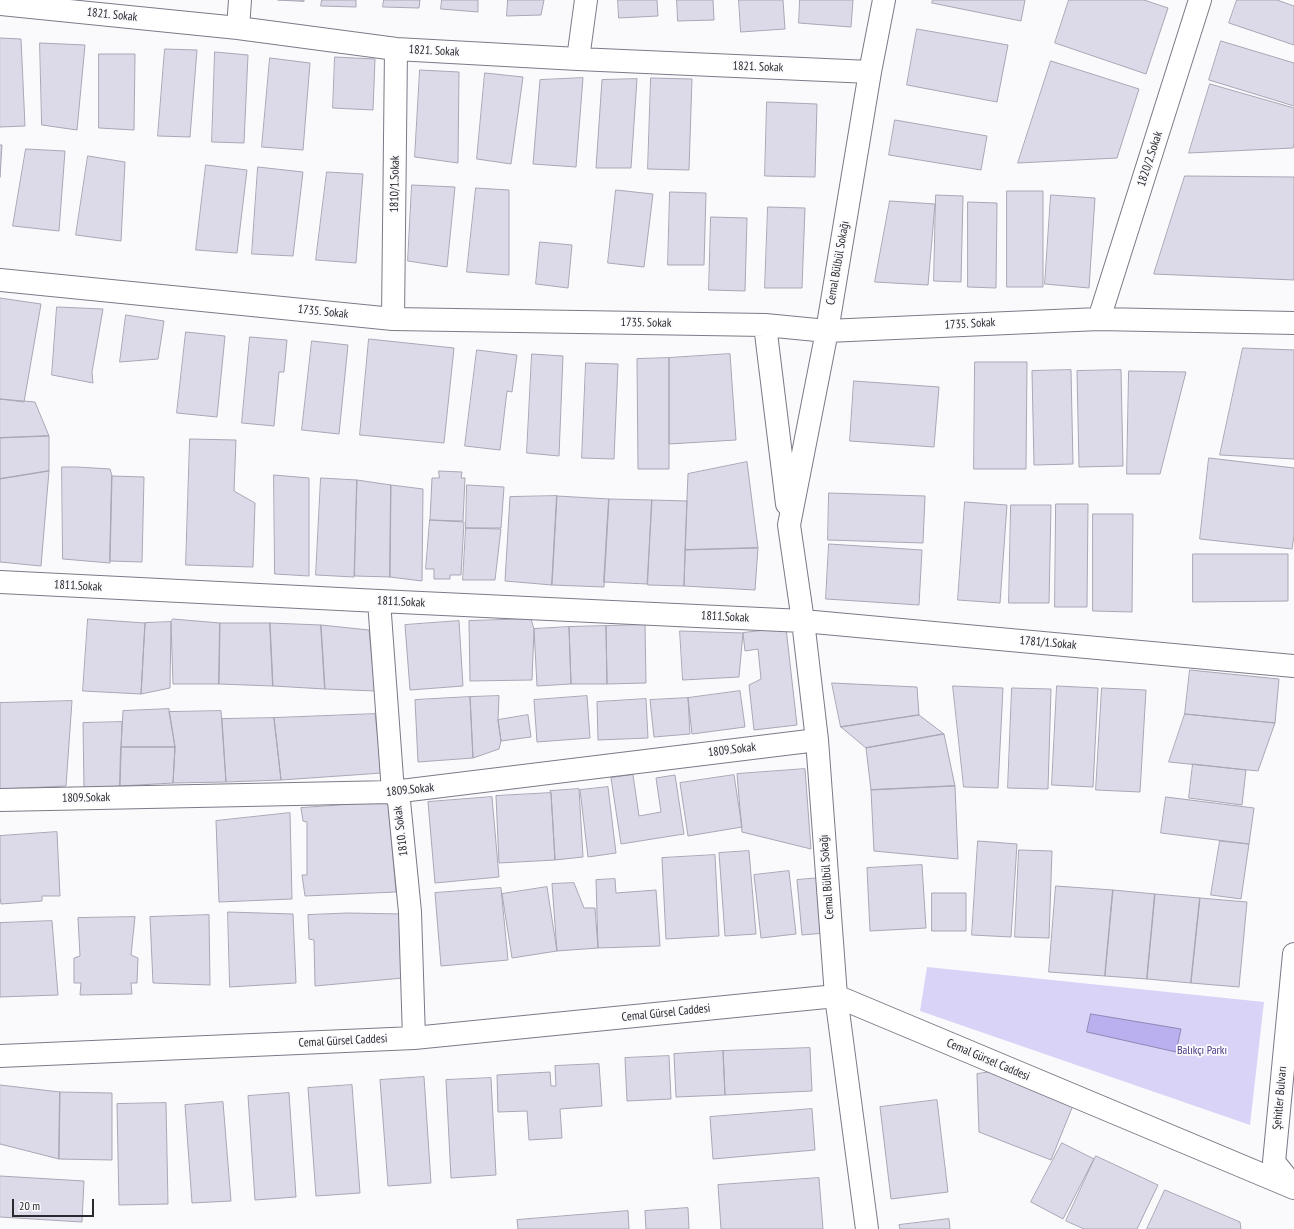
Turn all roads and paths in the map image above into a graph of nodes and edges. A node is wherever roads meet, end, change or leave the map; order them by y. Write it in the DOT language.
graph roads {
  1 [pos="240,0"];
  2 [pos="586,0"];
  3 [pos="884,0"];
  4 [pos="1200,0"];
  5 [pos="0,4"];
  6 [pos="238,28"];
  7 [pos="396,49"];
  8 [pos="578,60"];
  9 [pos="870,72"];
  10 [pos="0,280"];
  11 [pos="393,319"];
  12 [pos="1099,319"];
  13 [pos="1294,323"];
  14 [pos="765,325"];
  15 [pos="827,331"];
  16 [pos="789,525"];
  17 [pos="0,582"];
  18 [pos="379,601"];
  19 [pos="803,621"];
  20 [pos="1294,666"];
  21 [pos="817,740"];
  22 [pos="393,792"];
  23 [pos="0,800"];
  24 [pos="1294,954"];
  25 [pos="836,996"];
  26 [pos="414,1038"];
  27 [pos="0,1056"];
  28 [pos="1294,1188"];
  29 [pos="867,1229"];
  1 -- 6 [label="street"];
  2 -- 8 [label="street"];
  3 -- 9 [label="street, Cemal Bülbül Sokağı"];
  4 -- 12 [label="street, 1820/2.Sokak"];
  5 -- 6 [label="street, 1821. Sokak"];
  6 -- 7 [label="street, 1821. Sokak"];
  7 -- 8 [label="street, 1821. Sokak"];
  7 -- 11 [label="street, 1810/1.Sokak"];
  8 -- 9 [label="street, 1821. Sokak"];
  9 -- 15 [label="street, Cemal Bülbül Sokağı"];
  10 -- 11 [label="street, 1735. Sokak"];
  11 -- 14 [label="street, 1735. Sokak"];
  12 -- 13 [label="street, 1735. Sokak"];
  12 -- 15 [label="street, 1735. Sokak"];
  14 -- 15 [label="street, 1735. Sokak"];
  14 -- 16 [label="street, Cemal Bülbül Sokağı"];
  15 -- 16 [label="street, Cemal Bülbül Sokağı"];
  16 -- 19 [label="street, Cemal Bülbül Sokağı"];
  17 -- 18 [label="street, 1811.Sokak"];
  18 -- 19 [label="street, 1811.Sokak"];
  18 -- 22 [label="street, 1810. Sokak"];
  19 -- 20 [label="street, 1781/1.Sokak"];
  19 -- 21 [label="street, Cemal Bülbül Sokağı"];
  21 -- 22 [label="street, 1809.Sokak"];
  21 -- 25 [label="street, Cemal Bülbül Sokağı"];
  22 -- 23 [label="street, 1809.Sokak"];
  22 -- 26 [label="street, 1810. Sokak"];
  24 -- 28 [label="street, Şehitler Bulvarı"];
  25 -- 26 [label="street, Cemal Gürsel Caddesi"];
  25 -- 28 [label="street, Cemal Gürsel Caddesi"];
  25 -- 29 [label="street, Cemal Bülbül Sokağı"];
  26 -- 27 [label="street, Cemal Gürsel Caddesi"];
}
